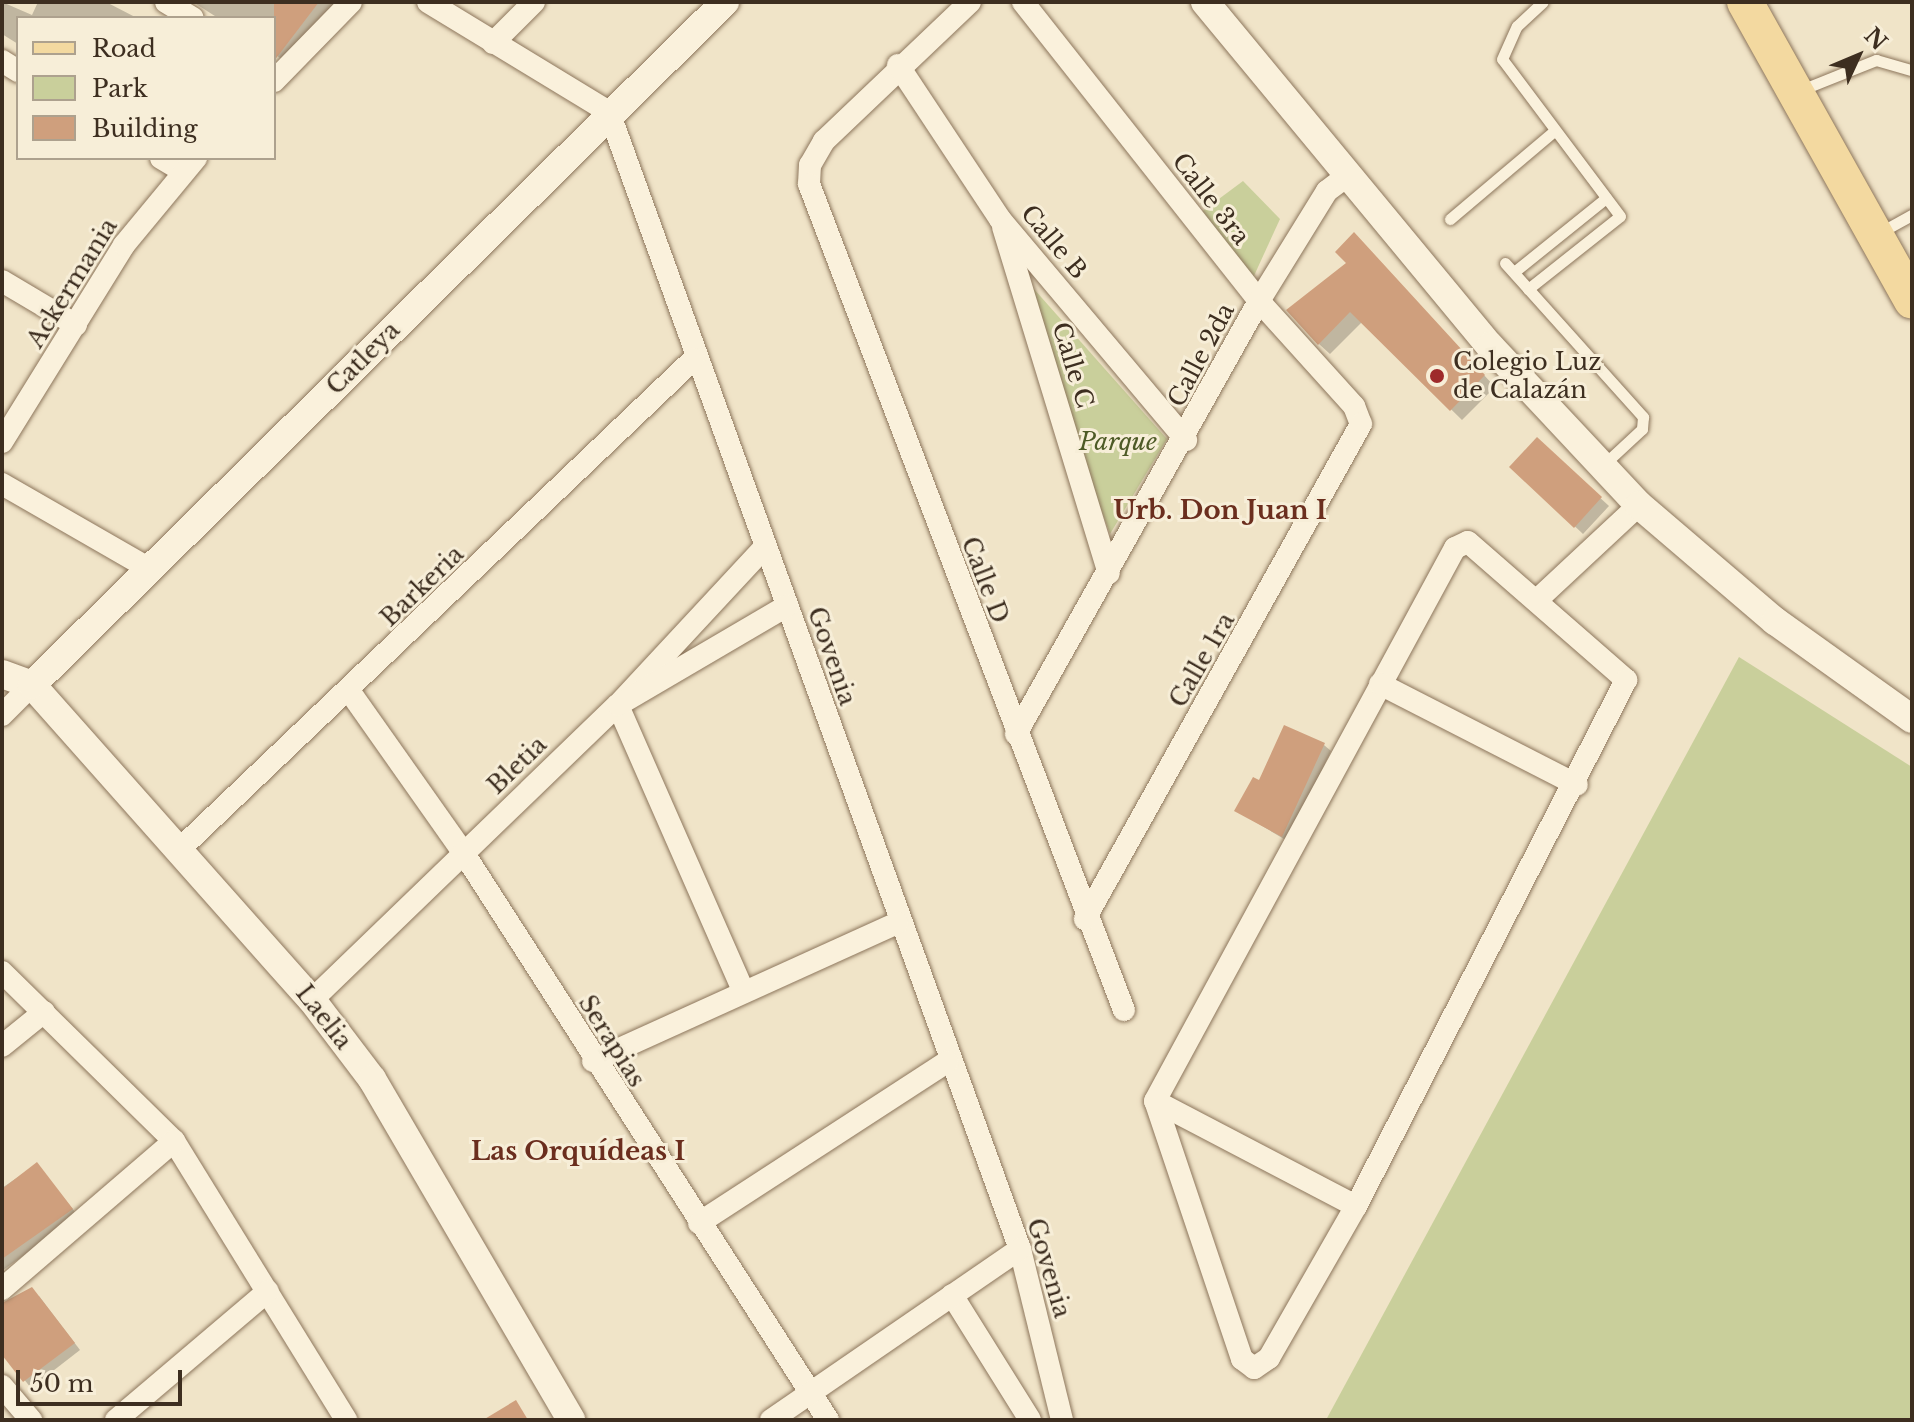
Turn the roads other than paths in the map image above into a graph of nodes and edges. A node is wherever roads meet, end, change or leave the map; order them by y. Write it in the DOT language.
graph roads {
  1 [pos="166,2"];
  2 [pos="351,2"];
  3 [pos="428,2"];
  4 [pos="534,2"];
  5 [pos="725,2"];
  6 [pos="970,2"];
  7 [pos="1023,2"];
  8 [pos="1205,2"];
  9 [pos="1543,2"];
  10 [pos="1745,2"];
  11 [pos="190,16"];
  12 [pos="493,43"];
  13 [pos="898,65"];
  14 [pos="1912,70"];
  15 [pos="277,74"];
  16 [pos="1793,93"];
  17 [pos="609,112"];
  18 [pos="1554,131"];
  19 [pos="169,160"];
  20 [pos="190,165"];
  21 [pos="1348,175"];
  22 [pos="1606,198"];
  23 [pos="1912,215"];
  24 [pos="1000,219"];
  25 [pos="1450,219"];
  26 [pos="1871,237"];
  27 [pos="2,281"];
  28 [pos="1528,289"];
  29 [pos="1259,301"];
  30 [pos="1912,301"];
  31 [pos="76,325"];
  32 [pos="694,359"];
  33 [pos="1361,424"];
  34 [pos="1186,440"];
  35 [pos="2,442"];
  36 [pos="1602,467"];
  37 [pos="2,484"];
  38 [pos="1639,505"];
  39 [pos="765,547"];
  40 [pos="150,569"];
  41 [pos="1109,573"];
  42 [pos="1537,600"];
  43 [pos="787,606"];
  44 [pos="2,674"];
  45 [pos="1380,684"];
  46 [pos="32,685"];
  47 [pos="350,692"];
  48 [pos="618,705"];
  49 [pos="2,715"];
  50 [pos="1912,719"];
  51 [pos="1016,734"];
  52 [pos="1577,785"];
  53 [pos="182,847"];
  54 [pos="463,852"];
  55 [pos="1085,919"];
  56 [pos="897,923"];
  57 [pos="2,972"];
  58 [pos="742,988"];
  59 [pos="312,1000"];
  60 [pos="1124,1010"];
  61 [pos="44,1012"];
  62 [pos="2,1046"];
  63 [pos="593,1061"];
  64 [pos="947,1062"];
  65 [pos="1155,1101"];
  66 [pos="174,1141"];
  67 [pos="1356,1206"];
  68 [pos="699,1223"];
  69 [pos="1020,1249"];
  70 [pos="2,1289"];
  71 [pos="268,1291"];
  72 [pos="952,1295"];
  73 [pos="2,1386"];
  74 [pos="810,1393"];
  75 [pos="31,1420"];
  76 [pos="116,1420"];
  77 [pos="346,1420"];
  78 [pos="571,1420"];
  79 [pos="771,1420"];
  80 [pos="828,1420"];
  81 [pos="1030,1420"];
  82 [pos="1062,1420"];
  1 -- 11 [label="street"];
  2 -- 15 [label="street"];
  3 -- 12 [label="street"];
  4 -- 12 [label="street"];
  5 -- 17 [label="street, Catleya"];
  6 -- 13 [label="street"];
  7 -- 29 [label="street, Calle 3ra"];
  8 -- 21 [label="street"];
  9 -- 18 [label="lane"];
  10 -- 16 [label="main road"];
  12 -- 17 [label="street"];
  13 -- 24 [label="street, Calle B"];
  13 -- 51 [label="street, Calle D"];
  14 -- 16 [label="lane"];
  16 -- 26 [label="main road"];
  17 -- 32 [label="street, Govenia"];
  17 -- 40 [label="street, Catleya"];
  18 -- 22 [label="lane"];
  18 -- 25 [label="lane"];
  19 -- 20 [label="street"];
  20 -- 31 [label="street, Ackermania"];
  21 -- 29 [label="street, Calle 2da"];
  21 -- 36 [label="street"];
  22 -- 28 [label="lane"];
  22 -- 28 [label="lane"];
  23 -- 26 [label="lane"];
  24 -- 34 [label="street, Calle B"];
  24 -- 41 [label="street, Calle C"];
  26 -- 30 [label="main road"];
  27 -- 31 [label="street"];
  28 -- 36 [label="lane"];
  29 -- 33 [label="street, Calle 3ra"];
  29 -- 34 [label="street, Calle 2da"];
  31 -- 35 [label="street, Ackermania"];
  32 -- 39 [label="street, Govenia"];
  32 -- 47 [label="street, Barkeria"];
  33 -- 55 [label="street, Calle 1ra"];
  34 -- 41 [label="street, Calle 2da"];
  36 -- 38 [label="street"];
  37 -- 40 [label="street"];
  38 -- 42 [label="street"];
  38 -- 50 [label="street"];
  39 -- 43 [label="street, Govenia"];
  39 -- 48 [label="street"];
  40 -- 46 [label="street, Catleya"];
  41 -- 51 [label="street, Calle 2da"];
  42 -- 45 [label="street"];
  42 -- 52 [label="street"];
  43 -- 48 [label="street, Bletia"];
  43 -- 56 [label="street, Govenia"];
  44 -- 46 [label="street, Laelia"];
  45 -- 52 [label="street"];
  45 -- 65 [label="street"];
  46 -- 49 [label="street, Catleya"];
  46 -- 53 [label="street, Laelia"];
  47 -- 53 [label="street, Barkeria"];
  47 -- 54 [label="street, Serapias"];
  48 -- 54 [label="street, Bletia"];
  48 -- 58 [label="street"];
  51 -- 55 [label="street, Calle D"];
  52 -- 67 [label="street"];
  53 -- 59 [label="street, Laelia"];
  54 -- 59 [label="street, Bletia"];
  54 -- 63 [label="street, Serapias"];
  55 -- 60 [label="street, Calle D"];
  56 -- 58 [label="street"];
  56 -- 64 [label="street, Govenia"];
  57 -- 61 [label="street"];
  58 -- 63 [label="street"];
  59 -- 78 [label="street, Laelia"];
  61 -- 62 [label="street"];
  61 -- 66 [label="street"];
  63 -- 68 [label="street, Serapias"];
  64 -- 68 [label="street"];
  64 -- 69 [label="street, Govenia"];
  65 -- 67 [label="street"];
  65 -- 67 [label="street"];
  66 -- 70 [label="street"];
  66 -- 71 [label="street"];
  68 -- 74 [label="street, Serapias"];
  69 -- 72 [label="street"];
  69 -- 82 [label="street, Govenia"];
  71 -- 76 [label="street"];
  71 -- 77 [label="street"];
  72 -- 74 [label="street"];
  72 -- 81 [label="street"];
  73 -- 75 [label="street"];
  74 -- 79 [label="street"];
  74 -- 80 [label="street, Serapias"];
}
